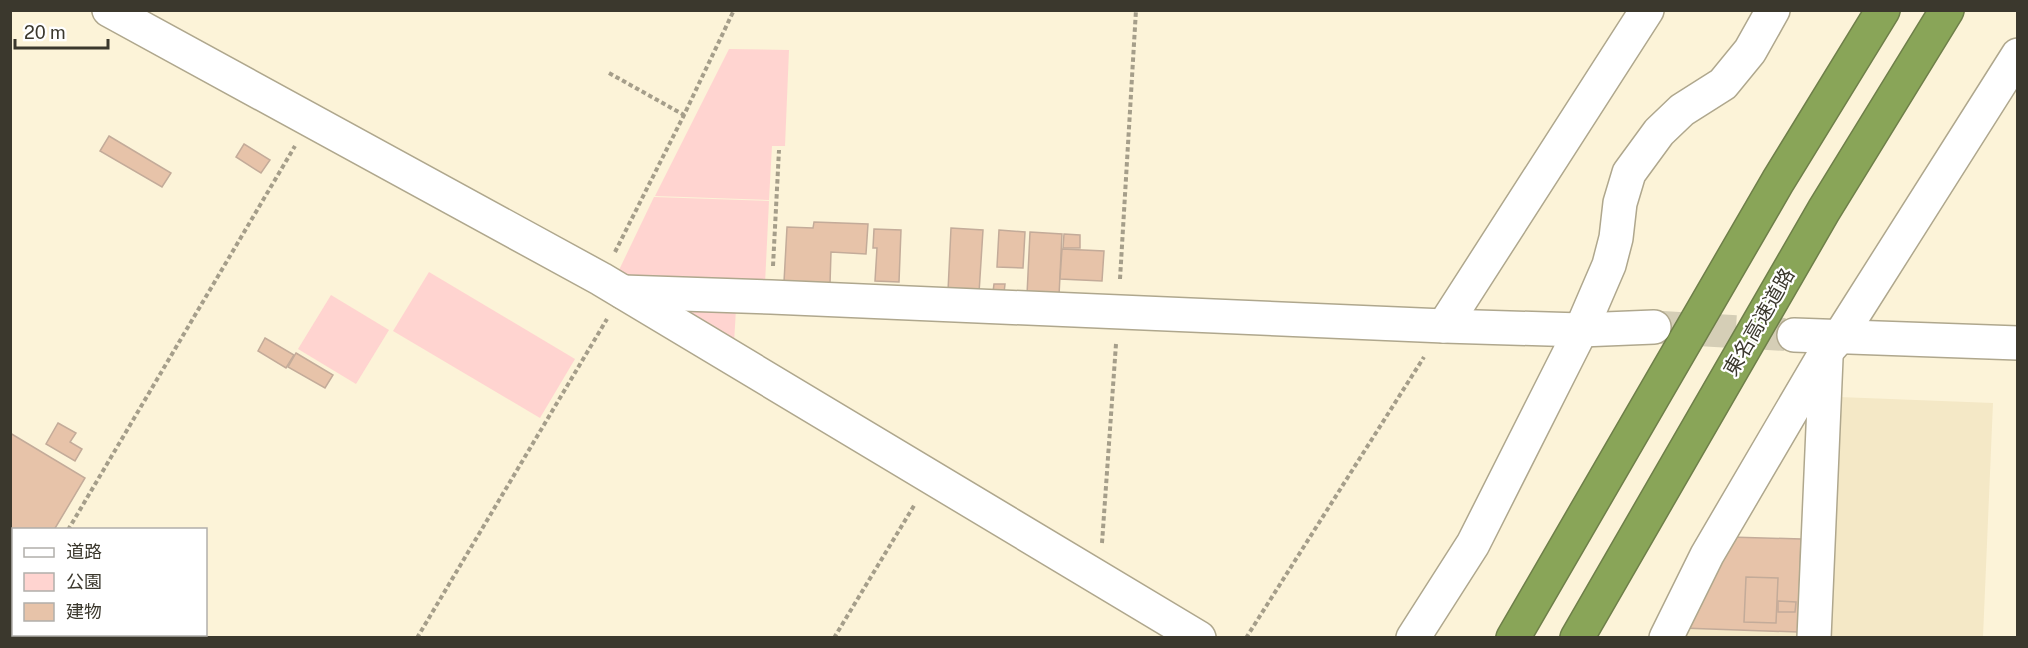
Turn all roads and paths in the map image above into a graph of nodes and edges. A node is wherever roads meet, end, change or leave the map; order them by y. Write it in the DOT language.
graph roads {
  1 [pos="109,10"];
  2 [pos="734,10"];
  3 [pos="1647,10"];
  4 [pos="1773,10"];
  5 [pos="1883,10"];
  6 [pos="1947,10"];
  7 [pos="2018,55"];
  8 [pos="609,73"];
  9 [pos="684,115"];
  10 [pos="310,120"];
  11 [pos="779,150"];
  12 [pos="612,286"];
  13 [pos="771,297"];
  14 [pos="1444,326"];
  15 [pos="1654,327"];
  16 [pos="1581,330"];
  17 [pos="1794,335"];
  18 [pos="2018,343"];
  19 [pos="1833,344"];
  20 [pos="931,478"];
  21 [pos="69,528"];
  22 [pos="417,638"];
  23 [pos="834,638"];
  24 [pos="1199,638"];
  25 [pos="1246,638"];
  26 [pos="1413,638"];
  27 [pos="1514,638"];
  28 [pos="1577,638"];
  29 [pos="1666,638"];
  30 [pos="1814,638"];
  1 -- 10 [label="street"];
  2 -- 9 [label="path"];
  3 -- 14 [label="street"];
  4 -- 16 [label="street"];
  5 -- 27 [label="highway"];
  6 -- 28 [label="highway, 東名高速道路"];
  7 -- 19 [label="street"];
  8 -- 9 [label="path"];
  9 -- 12 [label="path"];
  10 -- 12 [label="street"];
  10 -- 21 [label="path"];
  11 -- 13 [label="path"];
  12 -- 13 [label="street"];
  12 -- 20 [label="street"];
  12 -- 22 [label="path"];
  13 -- 14 [label="street"];
  14 -- 16 [label="street"];
  14 -- 25 [label="path"];
  15 -- 16 [label="street"];
  16 -- 26 [label="street"];
  17 -- 19 [label="street"];
  18 -- 19 [label="street"];
  19 -- 29 [label="street"];
  19 -- 30 [label="street"];
  20 -- 23 [label="path"];
  20 -- 24 [label="street"];
}
